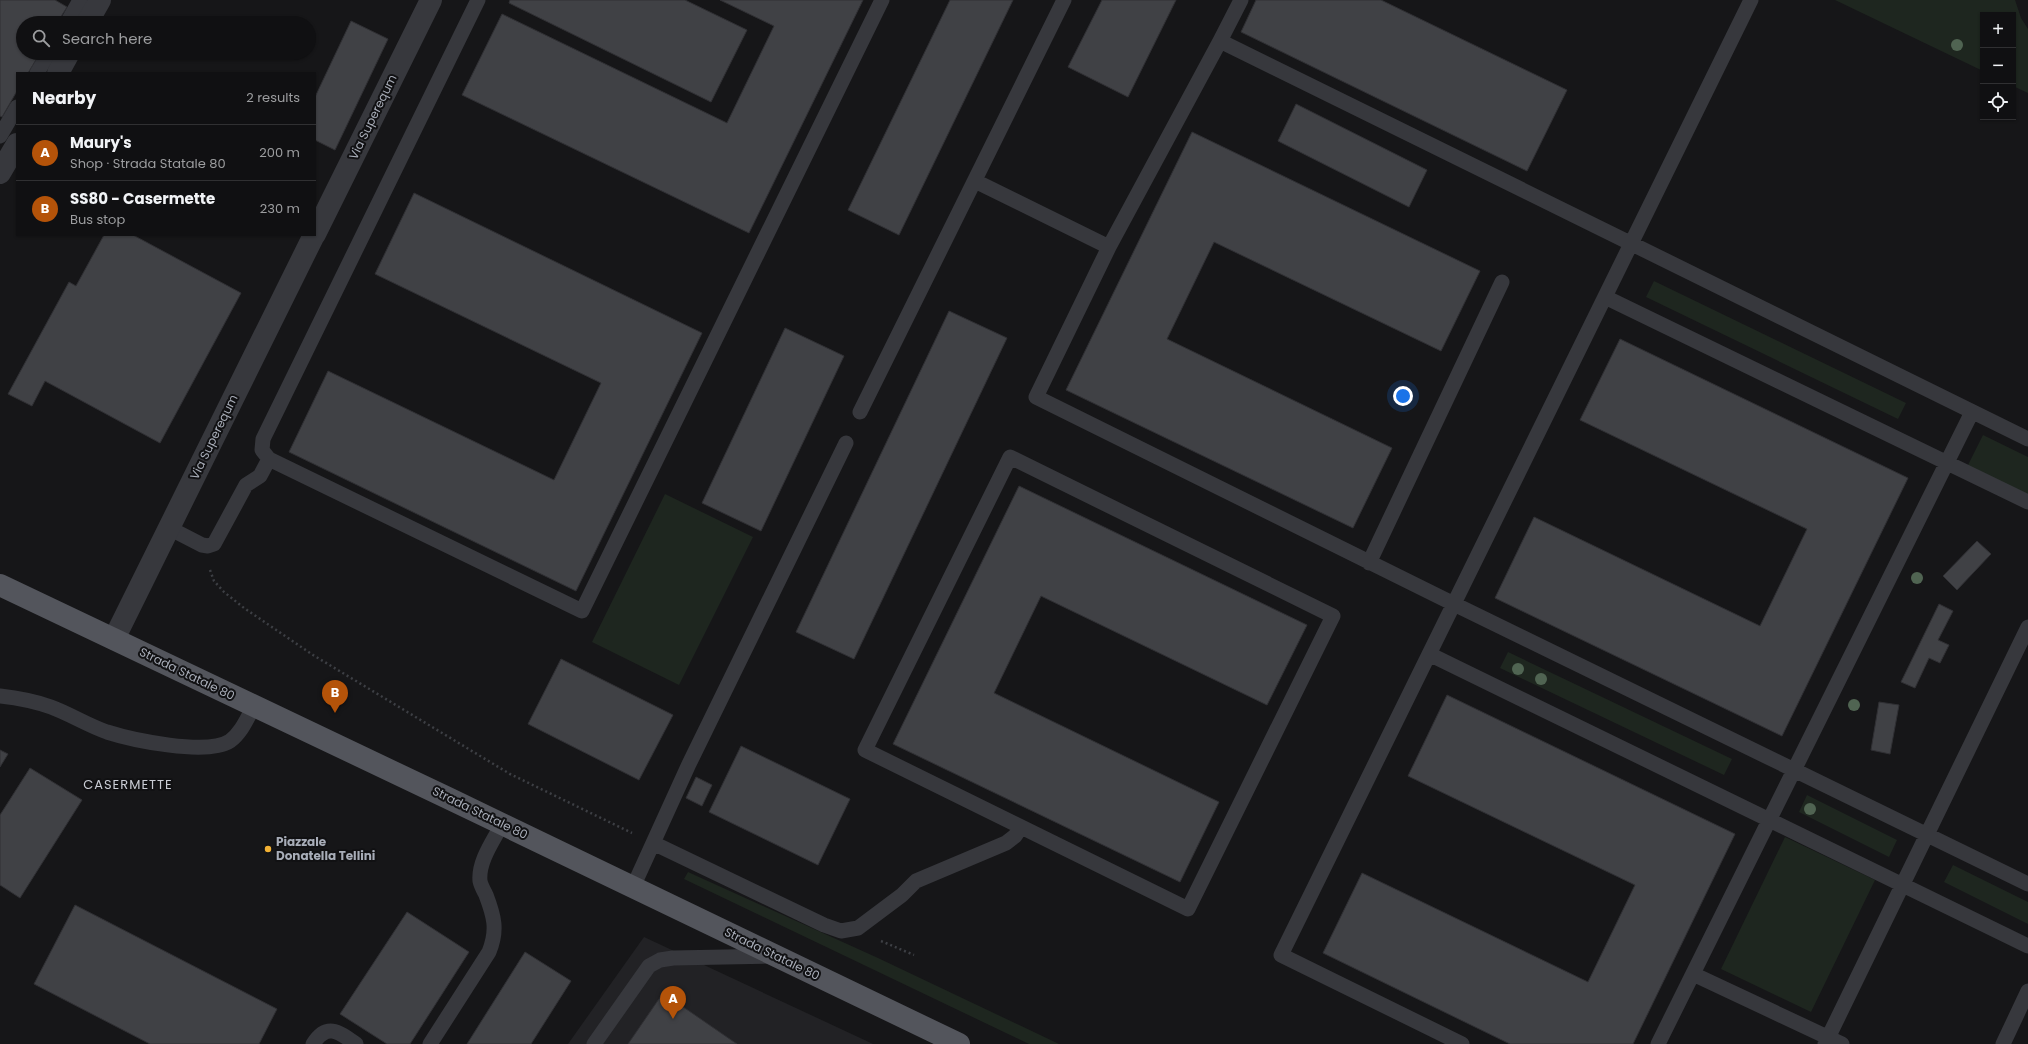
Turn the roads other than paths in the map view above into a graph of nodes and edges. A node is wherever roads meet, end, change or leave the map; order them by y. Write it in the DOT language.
graph roads {
  1 [pos="80,0"];
  2 [pos="100,0"];
  3 [pos="431,0"];
  4 [pos="478,0"];
  5 [pos="882,0"];
  6 [pos="1064,0"];
  7 [pos="1241,0"];
  8 [pos="1751,0"];
  9 [pos="71,16"];
  10 [pos="91,16"];
  11 [pos="1220,41"];
  12 [pos="45,60"];
  13 [pos="65,60"];
  14 [pos="38,72"];
  15 [pos="59,72"];
  16 [pos="16,109"];
  17 [pos="0,136"];
  18 [pos="16,146"];
  19 [pos="0,173"];
  20 [pos="976,181"];
  21 [pos="316,232"];
  22 [pos="314,236"];
  23 [pos="1631,244"];
  24 [pos="1109,247"];
  25 [pos="1502,282"];
  26 [pos="1606,297"];
  27 [pos="860,412"];
  28 [pos="1972,412"];
  29 [pos="2028,439"];
  30 [pos="846,443"];
  31 [pos="269,459"];
  32 [pos="1947,463"];
  33 [pos="2028,502"];
  34 [pos="169,528"];
  35 [pos="1369,562"];
  36 [pos="0,585"];
  37 [pos="1454,604"];
  38 [pos="2028,627"];
  39 [pos="114,639"];
  40 [pos="1429,654"];
  41 [pos="0,696"];
  42 [pos="254,706"];
  43 [pos="1794,770"];
  44 [pos="1769,820"];
  45 [pos="502,824"];
  46 [pos="1021,827"];
  47 [pos="1927,835"];
  48 [pos="653,843"];
  49 [pos="2028,884"];
  50 [pos="1902,885"];
  51 [pos="633,886"];
  52 [pos="2028,946"];
  53 [pos="776,955"];
  54 [pos="1693,974"];
  55 [pos="2028,991"];
  56 [pos="1827,1041"];
  57 [pos="313,1044"];
  58 [pos="356,1044"];
  59 [pos="430,1044"];
  60 [pos="594,1044"];
  61 [pos="959,1044"];
  62 [pos="1462,1044"];
  63 [pos="1658,1044"];
  64 [pos="1842,1044"];
  65 [pos="2003,1044"];
  1 -- 9 [label="lane"];
  2 -- 10 [label="street"];
  3 -- 21 [label="street, Via Superequm"];
  4 -- 31 [label="lane"];
  5 -- 31 [label="lane"];
  6 -- 20 [label="lane"];
  7 -- 11 [label="lane"];
  8 -- 23 [label="lane"];
  11 -- 23 [label="lane"];
  11 -- 24 [label="lane"];
  12 -- 14 [label="lane"];
  13 -- 15 [label="street"];
  16 -- 17 [label="lane"];
  18 -- 19 [label="street"];
  20 -- 24 [label="lane"];
  20 -- 27 [label="lane"];
  22 -- 34 [label="street, Via Superequm"];
  23 -- 26 [label="lane"];
  23 -- 28 [label="lane"];
  24 -- 35 [label="lane"];
  25 -- 35 [label="lane"];
  26 -- 32 [label="lane"];
  26 -- 37 [label="lane"];
  28 -- 29 [label="lane"];
  28 -- 32 [label="lane"];
  30 -- 48 [label="lane"];
  31 -- 34 [label="lane"];
  32 -- 33 [label="lane"];
  32 -- 43 [label="lane"];
  34 -- 39 [label="street, Via Superequm"];
  35 -- 37 [label="lane"];
  36 -- 39 [label="main road, Strada Statale 80"];
  37 -- 40 [label="lane"];
  37 -- 43 [label="lane"];
  38 -- 47 [label="lane"];
  39 -- 42 [label="main road, Strada Statale 80"];
  40 -- 44 [label="lane"];
  40 -- 62 [label="lane"];
  41 -- 42 [label="lane"];
  42 -- 45 [label="main road, Strada Statale 80"];
  43 -- 44 [label="lane"];
  43 -- 47 [label="lane"];
  44 -- 50 [label="lane"];
  44 -- 54 [label="lane"];
  45 -- 51 [label="main road, Strada Statale 80"];
  45 -- 59 [label="lane"];
  46 -- 46 [label="lane"];
  46 -- 48 [label="lane"];
  47 -- 49 [label="lane"];
  47 -- 50 [label="lane"];
  48 -- 51 [label="lane"];
  50 -- 52 [label="lane"];
  50 -- 56 [label="lane"];
  51 -- 53 [label="main road, Strada Statale 80"];
  53 -- 60 [label="lane"];
  53 -- 61 [label="main road, Strada Statale 80"];
  54 -- 56 [label="lane"];
  54 -- 63 [label="lane"];
  55 -- 65 [label="lane"];
  56 -- 64 [label="lane"];
  57 -- 58 [label="lane"];
}
